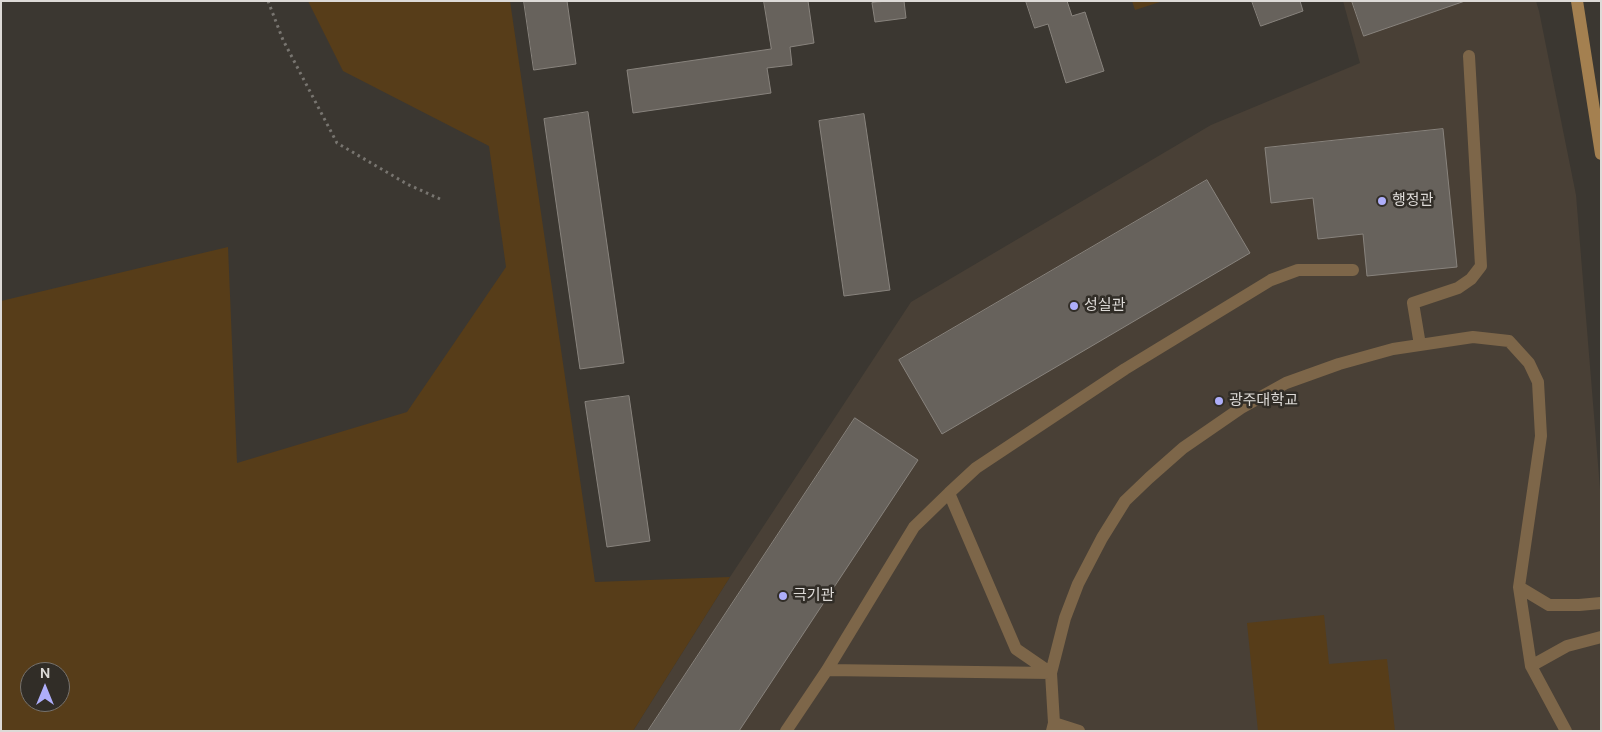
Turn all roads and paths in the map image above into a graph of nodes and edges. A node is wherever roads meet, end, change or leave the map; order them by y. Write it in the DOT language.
graph roads {
  1 [pos="268,1"];
  2 [pos="1577,1"];
  3 [pos="1469,56"];
  4 [pos="1601,154"];
  5 [pos="440,199"];
  6 [pos="1353,270"];
  7 [pos="1420,345"];
  8 [pos="949,493"];
  9 [pos="1519,587"];
  10 [pos="1601,603"];
  11 [pos="1601,637"];
  12 [pos="1531,666"];
  13 [pos="827,670"];
  14 [pos="1051,673"];
  15 [pos="1053,727"];
  16 [pos="786,731"];
  17 [pos="1079,731"];
  18 [pos="1566,731"];
  1 -- 5 [label="path"];
  2 -- 4 [label="main road"];
  3 -- 7 [label="lane"];
  6 -- 8 [label="lane"];
  7 -- 9 [label="lane"];
  7 -- 14 [label="lane"];
  8 -- 13 [label="lane"];
  8 -- 14 [label="lane"];
  9 -- 10 [label="lane"];
  9 -- 12 [label="lane"];
  11 -- 12 [label="lane"];
  12 -- 18 [label="lane"];
  13 -- 14 [label="lane"];
  13 -- 16 [label="lane"];
  14 -- 15 [label="lane"];
  15 -- 17 [label="lane"];
}
